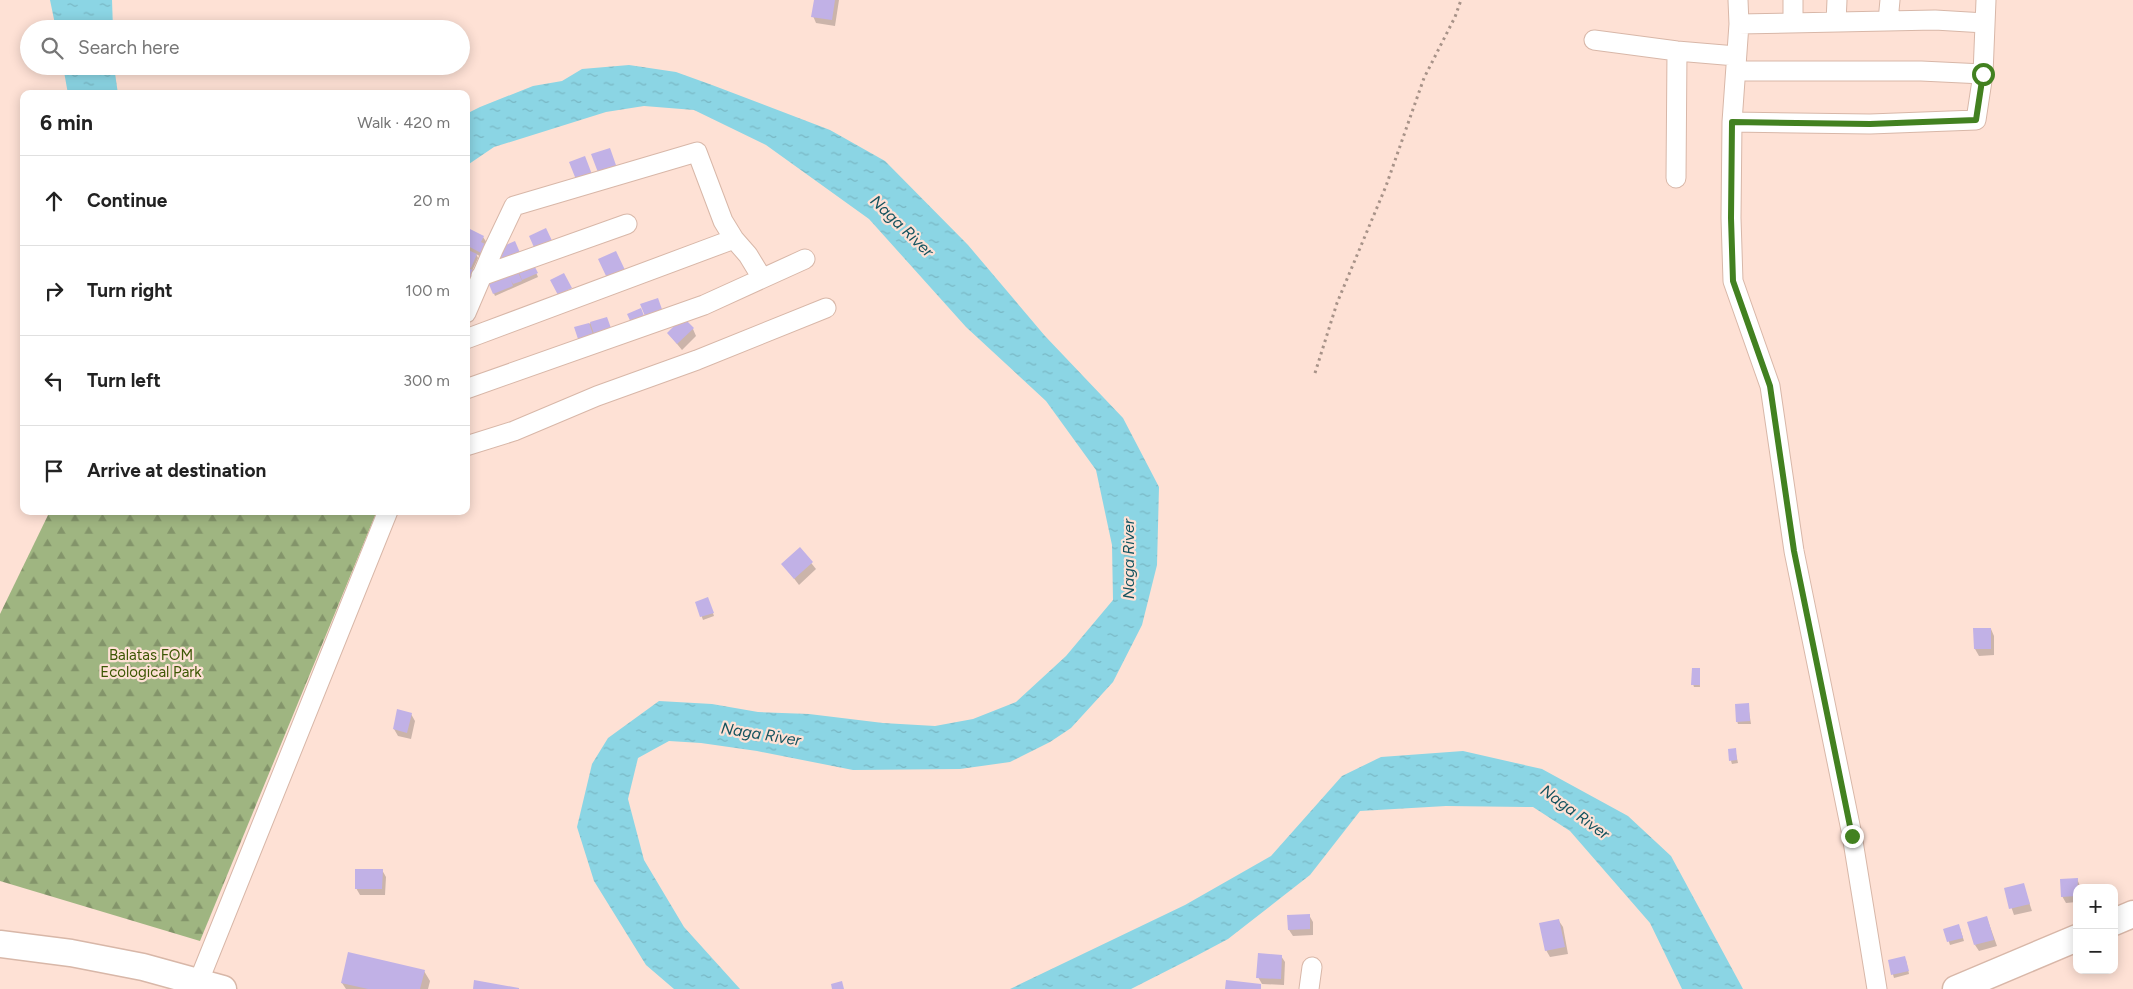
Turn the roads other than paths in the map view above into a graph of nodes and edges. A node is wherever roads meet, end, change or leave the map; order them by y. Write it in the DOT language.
graph roads {
  1 [pos="1738,0"];
  2 [pos="1793,0"];
  3 [pos="1837,0"];
  4 [pos="1890,0"];
  5 [pos="1986,0"];
  6 [pos="1888,21"];
  7 [pos="1793,22"];
  8 [pos="1836,22"];
  9 [pos="1985,23"];
  10 [pos="1739,24"];
  11 [pos="1594,40"];
  12 [pos="1677,51"];
  13 [pos="1736,64"];
  14 [pos="1983,74"];
  15 [pos="1732,122"];
  16 [pos="1676,178"];
  17 [pos="627,224"];
  18 [pos="734,240"];
  19 [pos="805,259"];
  20 [pos="482,276"];
  21 [pos="762,278"];
  22 [pos="470,304"];
  23 [pos="826,308"];
  24 [pos="470,337"];
  25 [pos="470,388"];
  26 [pos="470,445"];
  27 [pos="386,515"];
  28 [pos="2133,914"];
  29 [pos="2118,920"];
  30 [pos="2073,940"];
  31 [pos="0,944"];
  32 [pos="1312,966"];
  33 [pos="198,982"];
  34 [pos="223,989"];
  35 [pos="1309,989"];
  36 [pos="1877,989"];
  37 [pos="1956,989"];
  1 -- 10 [label="street"];
  2 -- 7 [label="street"];
  3 -- 8 [label="street"];
  4 -- 6 [label="street"];
  5 -- 9 [label="street"];
  6 -- 8 [label="street"];
  6 -- 9 [label="street"];
  7 -- 8 [label="street"];
  7 -- 10 [label="street"];
  9 -- 14 [label="street"];
  10 -- 13 [label="street"];
  11 -- 12 [label="street"];
  12 -- 13 [label="street"];
  12 -- 16 [label="street"];
  13 -- 14 [label="street"];
  13 -- 15 [label="street"];
  14 -- 15 [label="street"];
  15 -- 36 [label="street"];
  17 -- 20 [label="street"];
  18 -- 20 [label="street"];
  18 -- 21 [label="street"];
  18 -- 24 [label="street"];
  19 -- 21 [label="street"];
  20 -- 22 [label="street"];
  21 -- 25 [label="street"];
  23 -- 26 [label="street"];
  27 -- 33 [label="street"];
  28 -- 29 [label="main road"];
  30 -- 37 [label="main road"];
  31 -- 33 [label="main road"];
  32 -- 35 [label="street"];
  33 -- 34 [label="main road"];
}
